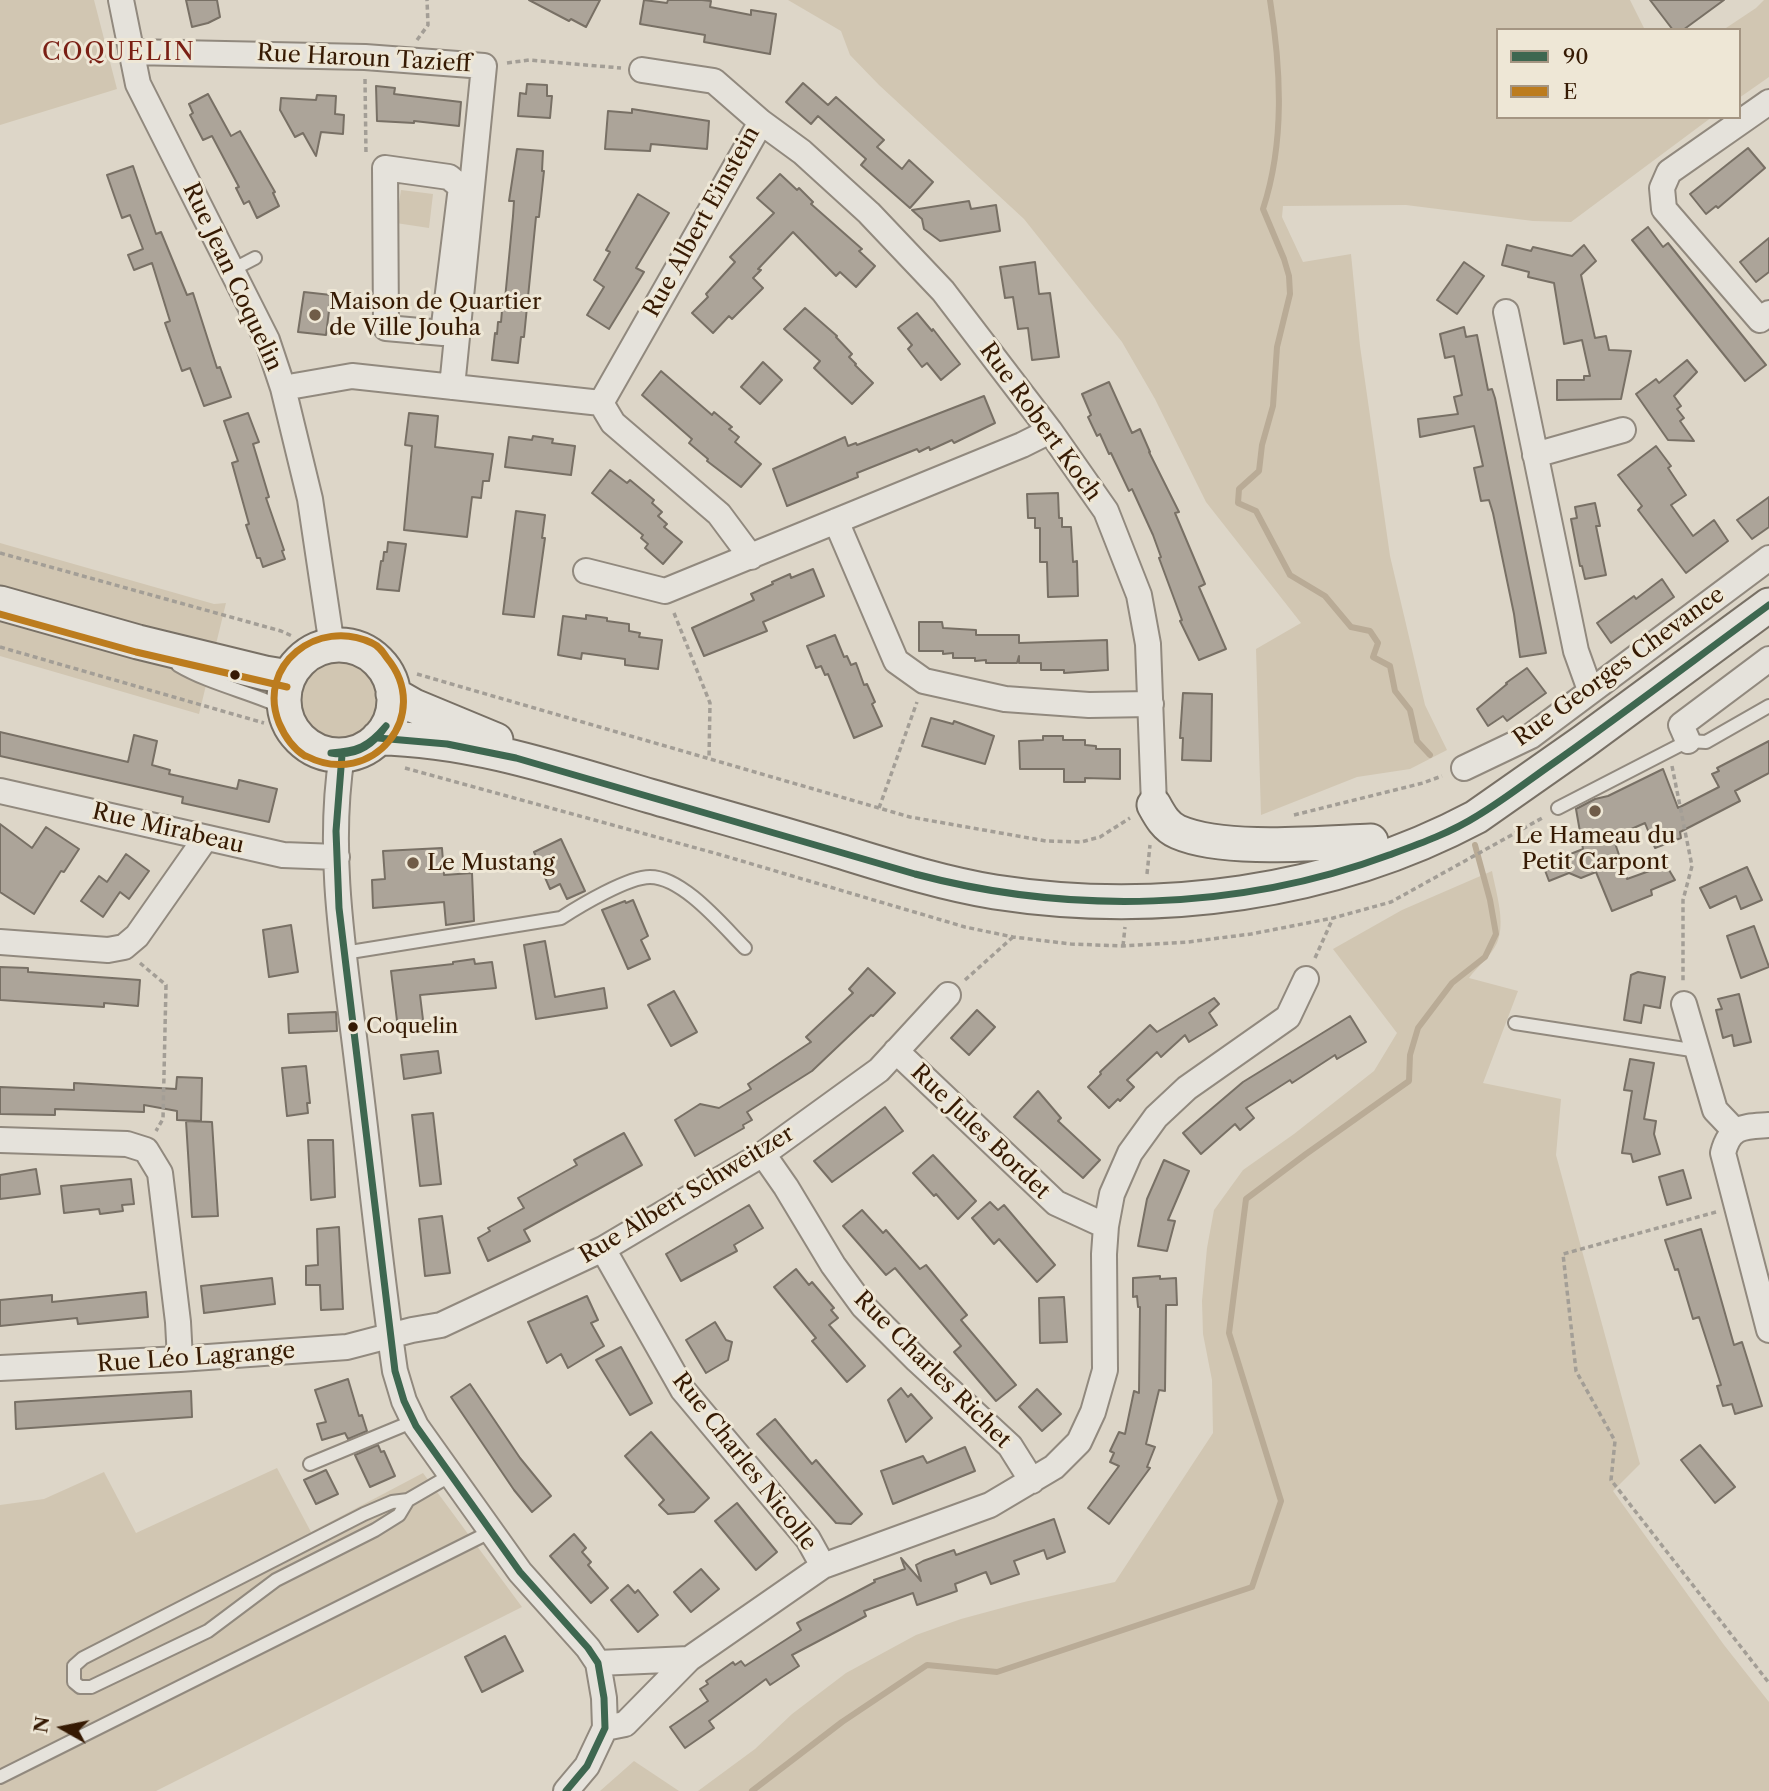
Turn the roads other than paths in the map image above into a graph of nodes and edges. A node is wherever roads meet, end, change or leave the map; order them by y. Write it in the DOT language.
graph roads {
  1 [pos="121,0"];
  2 [pos="131,52"];
  3 [pos="642,70"];
  4 [pos="1769,102"];
  5 [pos="761,122"];
  6 [pos="256,258"];
  7 [pos="232,270"];
  8 [pos="1506,312"];
  9 [pos="1769,313"];
  10 [pos="386,328"];
  11 [pos="452,387"];
  12 [pos="283,388"];
  13 [pos="601,403"];
  14 [pos="1623,430"];
  15 [pos="1050,431"];
  16 [pos="1535,454"];
  17 [pos="836,521"];
  18 [pos="751,556"];
  19 [pos="1769,558"];
  20 [pos="586,570"];
  21 [pos="0,603"];
  22 [pos="1769,605"];
  23 [pos="335,645"];
  24 [pos="1769,659"];
  25 [pos="402,683"];
  26 [pos="1590,690"];
  27 [pos="279,703"];
  28 [pos="1151,704"];
  29 [pos="1769,706"];
  30 [pos="378,738"];
  31 [pos="1679,746"];
  32 [pos="342,755"];
  33 [pos="1464,768"];
  34 [pos="0,791"];
  35 [pos="1154,805"];
  36 [pos="1558,808"];
  37 [pos="1470,810"];
  38 [pos="205,839"];
  39 [pos="1371,841"];
  40 [pos="337,857"];
  41 [pos="0,942"];
  42 [pos="745,948"];
  43 [pos="344,953"];
  44 [pos="1306,979"];
  45 [pos="948,995"];
  46 [pos="1684,1004"];
  47 [pos="1515,1024"];
  48 [pos="896,1051"];
  49 [pos="1698,1051"];
  50 [pos="1769,1125"];
  51 [pos="1735,1131"];
  52 [pos="0,1140"];
  53 [pos="763,1154"];
  54 [pos="1106,1226"];
  55 [pos="603,1249"];
  56 [pos="1769,1330"];
  57 [pos="390,1336"];
  58 [pos="180,1359"];
  59 [pos="0,1368"];
  60 [pos="414,1421"];
  61 [pos="310,1464"];
  62 [pos="451,1475"];
  63 [pos="1032,1481"];
  64 [pos="408,1500"];
  65 [pos="490,1532"];
  66 [pos="823,1566"];
  67 [pos="689,1659"];
  68 [pos="598,1663"];
  69 [pos="605,1728"];
  70 [pos="0,1777"];
  71 [pos="566,1791"];
  1 -- 2 [label="street, Rue Jean Coquelin"];
  2 -- 7 [label="street, Rue Jean Coquelin"];
  2 -- 11 [label="street, Rue Haroun Tazieff"];
  3 -- 5 [label="street, Rue Albert Einstein"];
  4 -- 9 [label="street"];
  5 -- 13 [label="street, Rue Albert Einstein"];
  5 -- 15 [label="street, Rue Robert Koch"];
  6 -- 7 [label="lane"];
  7 -- 12 [label="street, Rue Jean Coquelin"];
  8 -- 16 [label="street"];
  10 -- 10 [label="street"];
  11 -- 12 [label="street"];
  11 -- 13 [label="street"];
  12 -- 23 [label="street, Rue Jean Coquelin"];
  13 -- 18 [label="street"];
  14 -- 16 [label="street"];
  15 -- 17 [label="street"];
  15 -- 28 [label="street, Rue Robert Koch"];
  16 -- 26 [label="street"];
  17 -- 18 [label="street"];
  17 -- 28 [label="street"];
  18 -- 20 [label="street"];
  19 -- 26 [label="street, Rue Georges Chevance"];
  21 -- 27 [label="main road"];
  22 -- 37 [label="main road"];
  23 -- 25 [label="main road"];
  23 -- 27 [label="main road"];
  24 -- 31 [label="street"];
  25 -- 30 [label="main road"];
  25 -- 39 [label="main road"];
  26 -- 33 [label="street, Rue Georges Chevance"];
  27 -- 32 [label="main road"];
  28 -- 35 [label="street, Rue Robert Koch"];
  29 -- 31 [label="lane"];
  30 -- 32 [label="main road"];
  30 -- 37 [label="main road"];
  31 -- 36 [label="lane"];
  32 -- 40 [label="street"];
  34 -- 38 [label="street, Rue Mirabeau"];
  35 -- 39 [label="main road"];
  37 -- 39 [label="main road"];
  38 -- 40 [label="street, Rue Mirabeau"];
  38 -- 41 [label="street"];
  40 -- 43 [label="street"];
  42 -- 43 [label="lane"];
  43 -- 57 [label="street"];
  44 -- 54 [label="street"];
  45 -- 48 [label="street, Rue Albert Schweitzer"];
  46 -- 49 [label="street"];
  47 -- 49 [label="lane"];
  48 -- 53 [label="street, Rue Albert Schweitzer"];
  48 -- 54 [label="street, Rue Jules Bordet"];
  49 -- 51 [label="street"];
  50 -- 51 [label="street"];
  51 -- 56 [label="street"];
  52 -- 58 [label="street"];
  53 -- 55 [label="street, Rue Albert Schweitzer"];
  53 -- 63 [label="street, Rue Charles Richet"];
  54 -- 63 [label="street"];
  55 -- 57 [label="street, Rue Albert Schweitzer"];
  55 -- 66 [label="street, Rue Charles Nicolle"];
  57 -- 58 [label="street, Rue Léo Lagrange"];
  57 -- 60 [label="street"];
  58 -- 59 [label="street, Rue Léo Lagrange"];
  60 -- 61 [label="lane"];
  60 -- 62 [label="street"];
  62 -- 64 [label="lane"];
  62 -- 65 [label="street"];
  63 -- 66 [label="street"];
  64 -- 64 [label="lane"];
  65 -- 68 [label="street"];
  65 -- 70 [label="lane"];
  66 -- 67 [label="street"];
  67 -- 68 [label="street"];
  67 -- 69 [label="street"];
  68 -- 69 [label="street"];
  69 -- 71 [label="street"];
}
